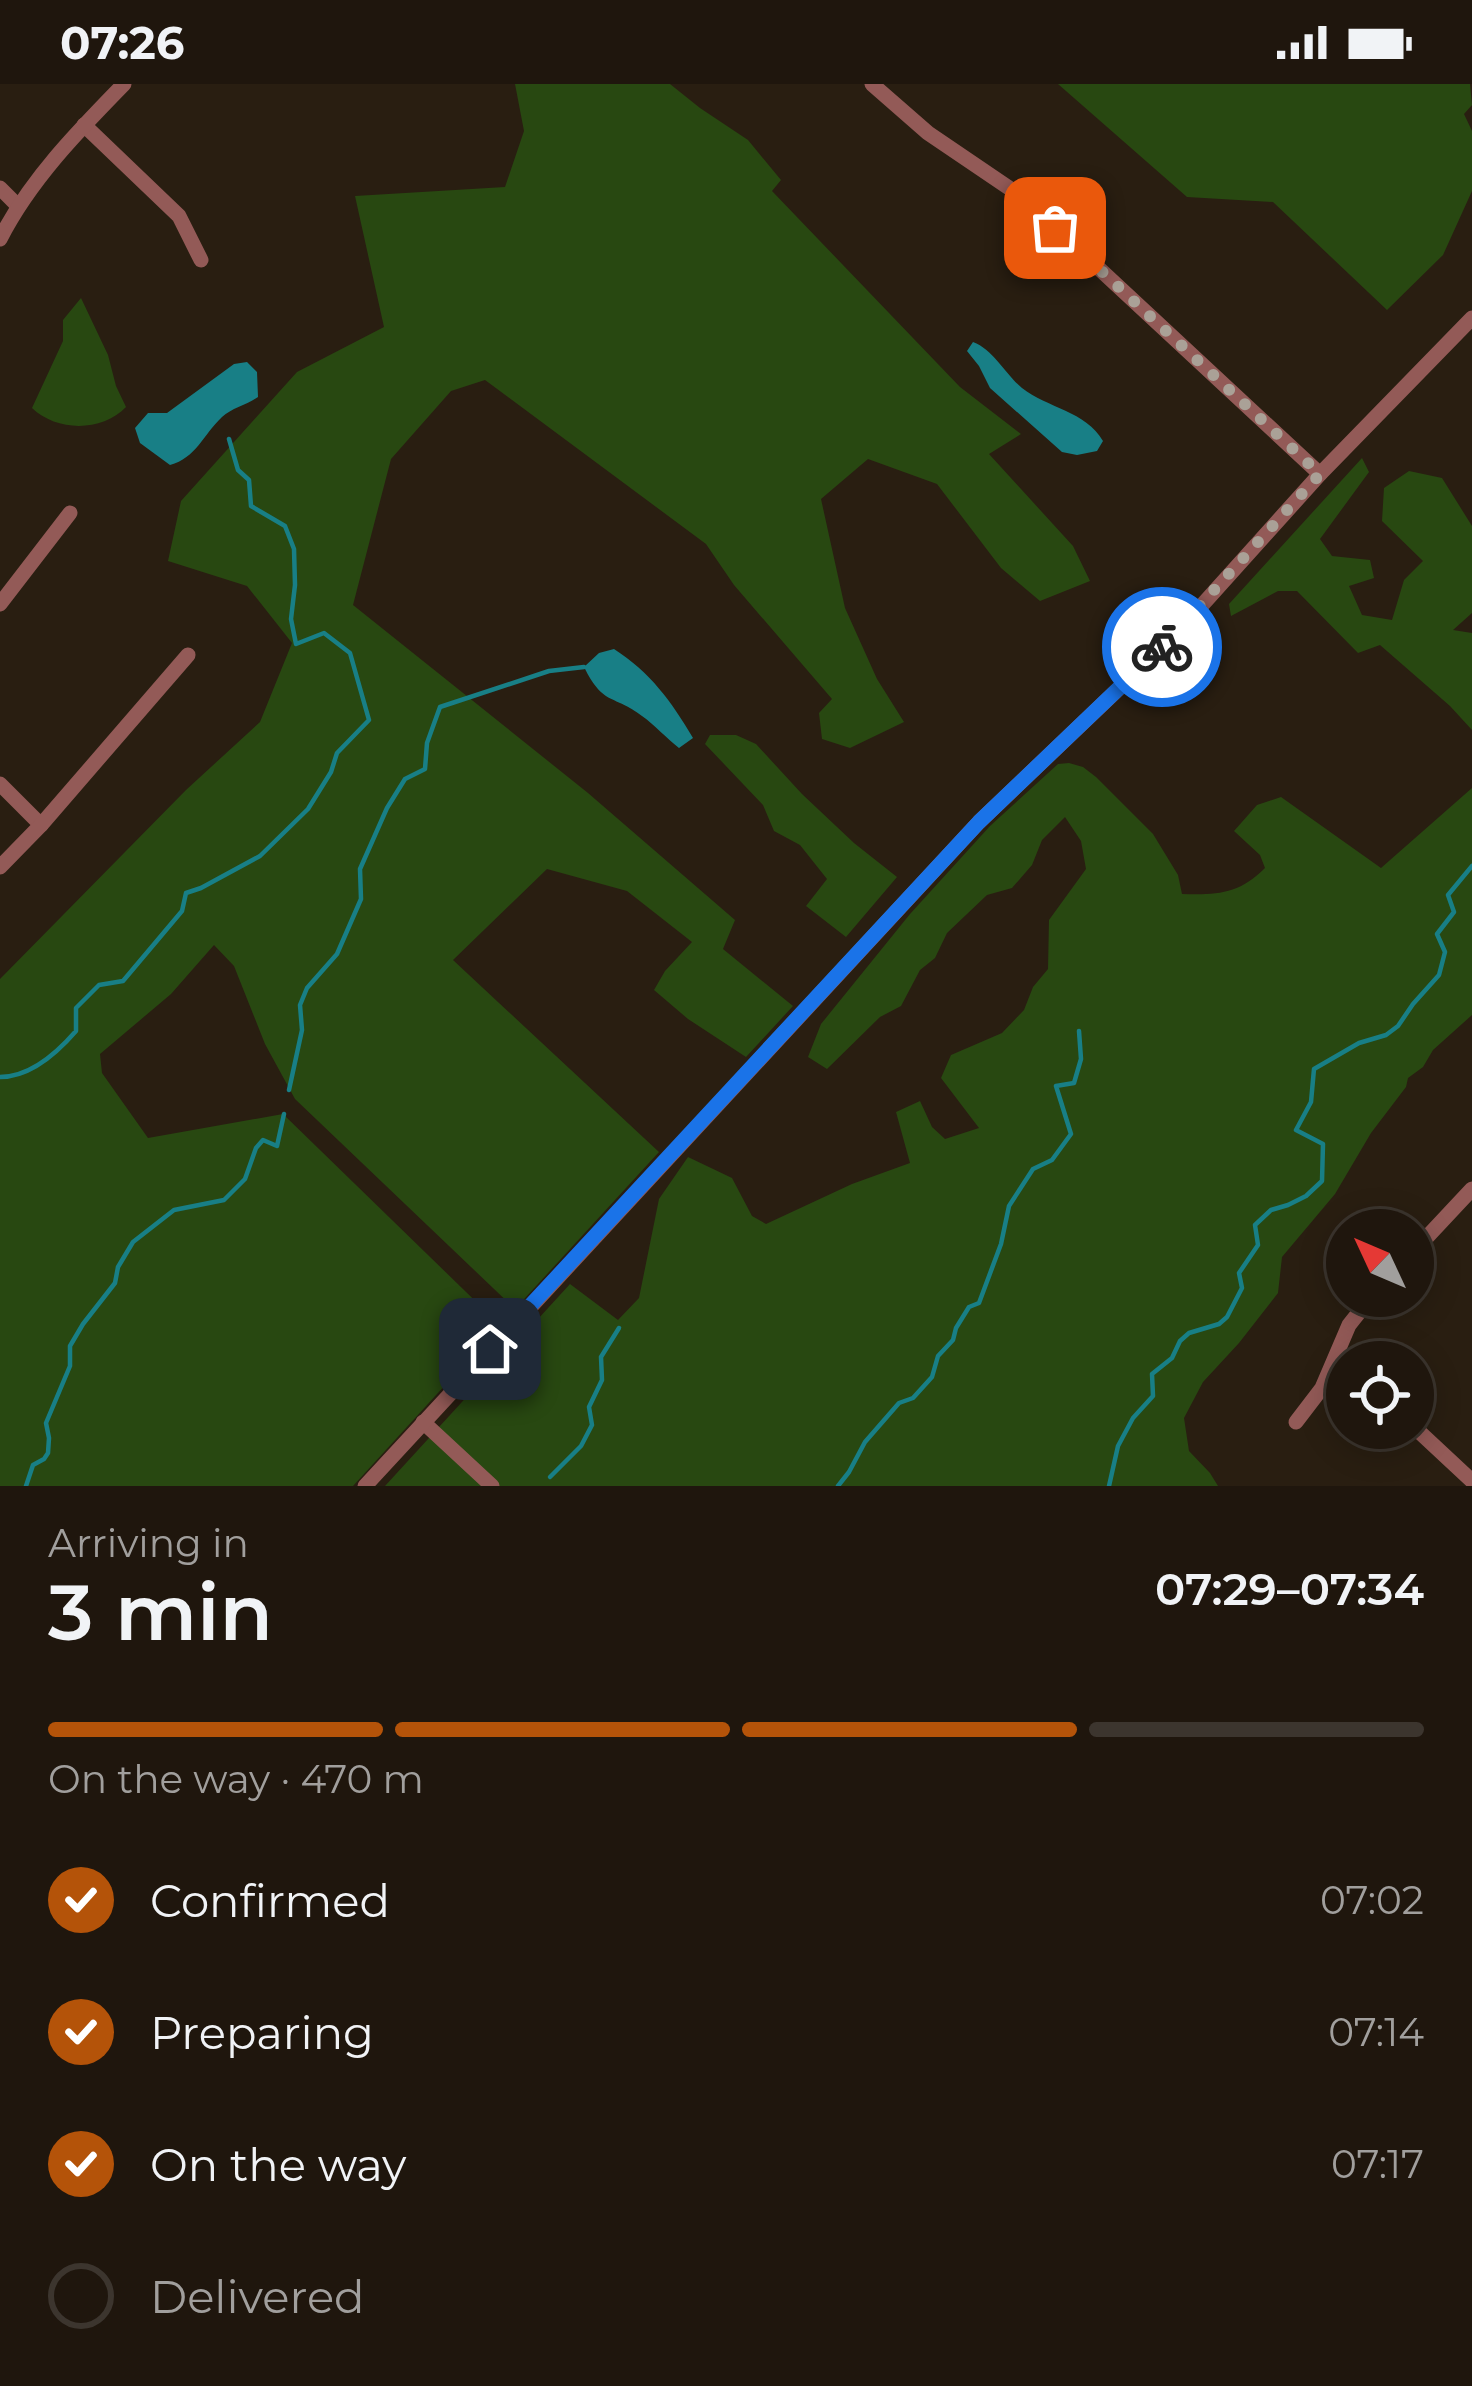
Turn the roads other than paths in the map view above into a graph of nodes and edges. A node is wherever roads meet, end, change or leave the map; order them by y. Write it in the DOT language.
graph roads {
  1 [pos="124,84"];
  2 [pos="872,84"];
  3 [pos="84,124"];
  4 [pos="0,188"];
  5 [pos="17,205"];
  6 [pos="0,238"];
  7 [pos="201,260"];
  8 [pos="1472,317"];
  9 [pos="1320,474"];
  10 [pos="70,513"];
  11 [pos="0,604"];
  12 [pos="188,655"];
  13 [pos="0,784"];
  14 [pos="41,825"];
  15 [pos="0,868"];
  16 [pos="1472,1190"];
  17 [pos="1434,1230"];
  18 [pos="1326,1382"];
  19 [pos="424,1422"];
  20 [pos="1296,1422"];
  21 [pos="1434,1446"];
  22 [pos="1472,1481"];
  23 [pos="364,1486"];
  24 [pos="492,1486"];
  1 -- 3 [label="street"];
  2 -- 9 [label="street"];
  3 -- 5 [label="street"];
  3 -- 7 [label="street"];
  4 -- 5 [label="street"];
  5 -- 6 [label="street"];
  8 -- 9 [label="street"];
  9 -- 19 [label="street"];
  10 -- 11 [label="street"];
  12 -- 14 [label="street"];
  13 -- 14 [label="street"];
  14 -- 15 [label="street"];
  16 -- 17 [label="street"];
  18 -- 20 [label="street"];
  19 -- 23 [label="street"];
  19 -- 24 [label="street"];
  21 -- 22 [label="street"];
}
